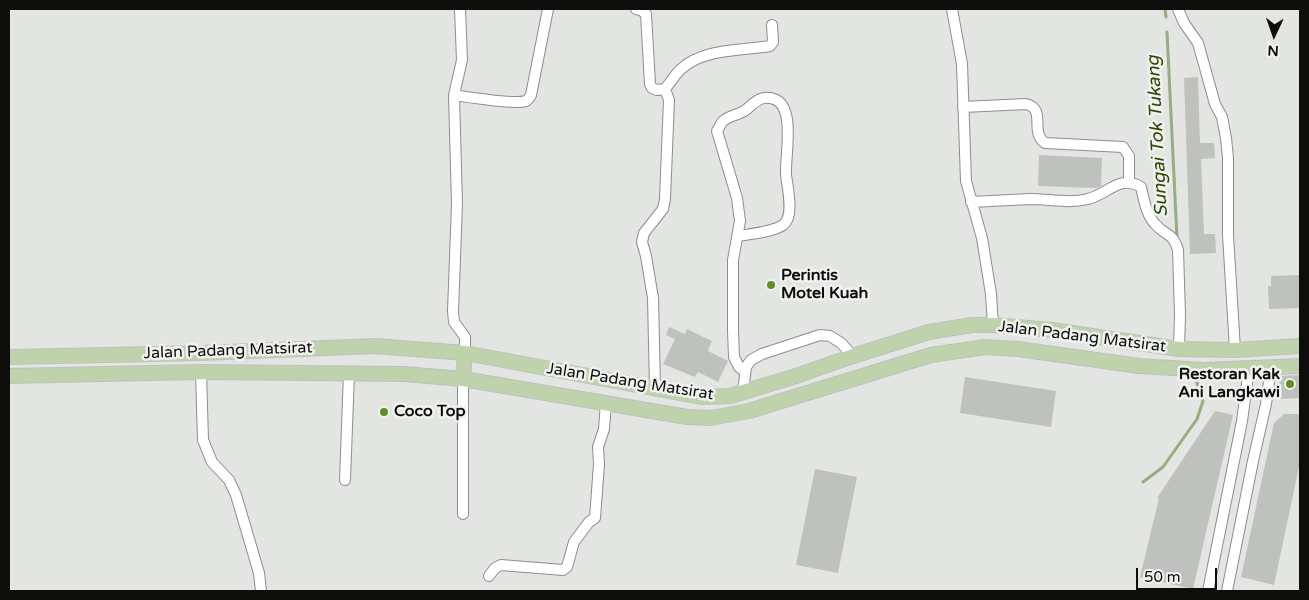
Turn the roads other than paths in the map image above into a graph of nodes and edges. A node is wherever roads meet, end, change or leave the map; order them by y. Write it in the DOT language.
graph roads {
  1 [pos="460,9"];
  2 [pos="548,9"];
  3 [pos="636,9"];
  4 [pos="952,9"];
  5 [pos="1178,9"];
  6 [pos="772,25"];
  7 [pos="665,89"];
  8 [pos="454,95"];
  9 [pos="963,107"];
  10 [pos="1129,182"];
  11 [pos="971,202"];
  12 [pos="738,236"];
  13 [pos="993,325"];
  14 [pos="1300,346"];
  15 [pos="1179,349"];
  16 [pos="1235,350"];
  17 [pos="465,352"];
  18 [pos="853,356"];
  19 [pos="9,357"];
  20 [pos="1300,366"];
  21 [pos="1249,368"];
  22 [pos="1271,368"];
  23 [pos="201,372"];
  24 [pos="746,372"];
  25 [pos="349,373"];
  26 [pos="9,376"];
  27 [pos="463,379"];
  28 [pos="655,388"];
  29 [pos="743,392"];
  30 [pos="606,403"];
  31 [pos="345,480"];
  32 [pos="463,514"];
  33 [pos="489,576"];
  34 [pos="261,591"];
  35 [pos="1208,591"];
  36 [pos="1227,591"];
  1 -- 8 [label="street"];
  2 -- 8 [label="street"];
  3 -- 7 [label="street"];
  4 -- 9 [label="street"];
  5 -- 16 [label="street"];
  6 -- 7 [label="street"];
  7 -- 28 [label="street"];
  8 -- 17 [label="street"];
  9 -- 10 [label="street"];
  9 -- 11 [label="street"];
  10 -- 11 [label="street"];
  10 -- 15 [label="street"];
  11 -- 13 [label="street"];
  12 -- 12 [label="street"];
  12 -- 24 [label="street"];
  13 -- 15 [label="main road, Jalan Padang Matsirat"];
  13 -- 18 [label="main road, Jalan Padang Matsirat"];
  14 -- 16 [label="main road, Jalan Padang Matsirat"];
  15 -- 16 [label="main road, Jalan Padang Matsirat"];
  17 -- 19 [label="main road, Jalan Padang Matsirat"];
  17 -- 27 [label="main road"];
  17 -- 28 [label="main road, Jalan Padang Matsirat"];
  18 -- 24 [label="street"];
  18 -- 29 [label="main road, Jalan Padang Matsirat"];
  20 -- 22 [label="main road, Jalan Padang Matsirat"];
  21 -- 22 [label="main road, Jalan Padang Matsirat"];
  21 -- 30 [label="main road, Jalan Padang Matsirat"];
  21 -- 35 [label="street"];
  22 -- 36 [label="street"];
  23 -- 25 [label="main road, Jalan Padang Matsirat"];
  23 -- 26 [label="main road, Jalan Padang Matsirat"];
  23 -- 34 [label="street"];
  24 -- 29 [label="street"];
  25 -- 27 [label="main road, Jalan Padang Matsirat"];
  25 -- 31 [label="street"];
  27 -- 30 [label="main road, Jalan Padang Matsirat"];
  27 -- 32 [label="street"];
  28 -- 29 [label="main road, Jalan Padang Matsirat"];
  30 -- 33 [label="street"];
}
